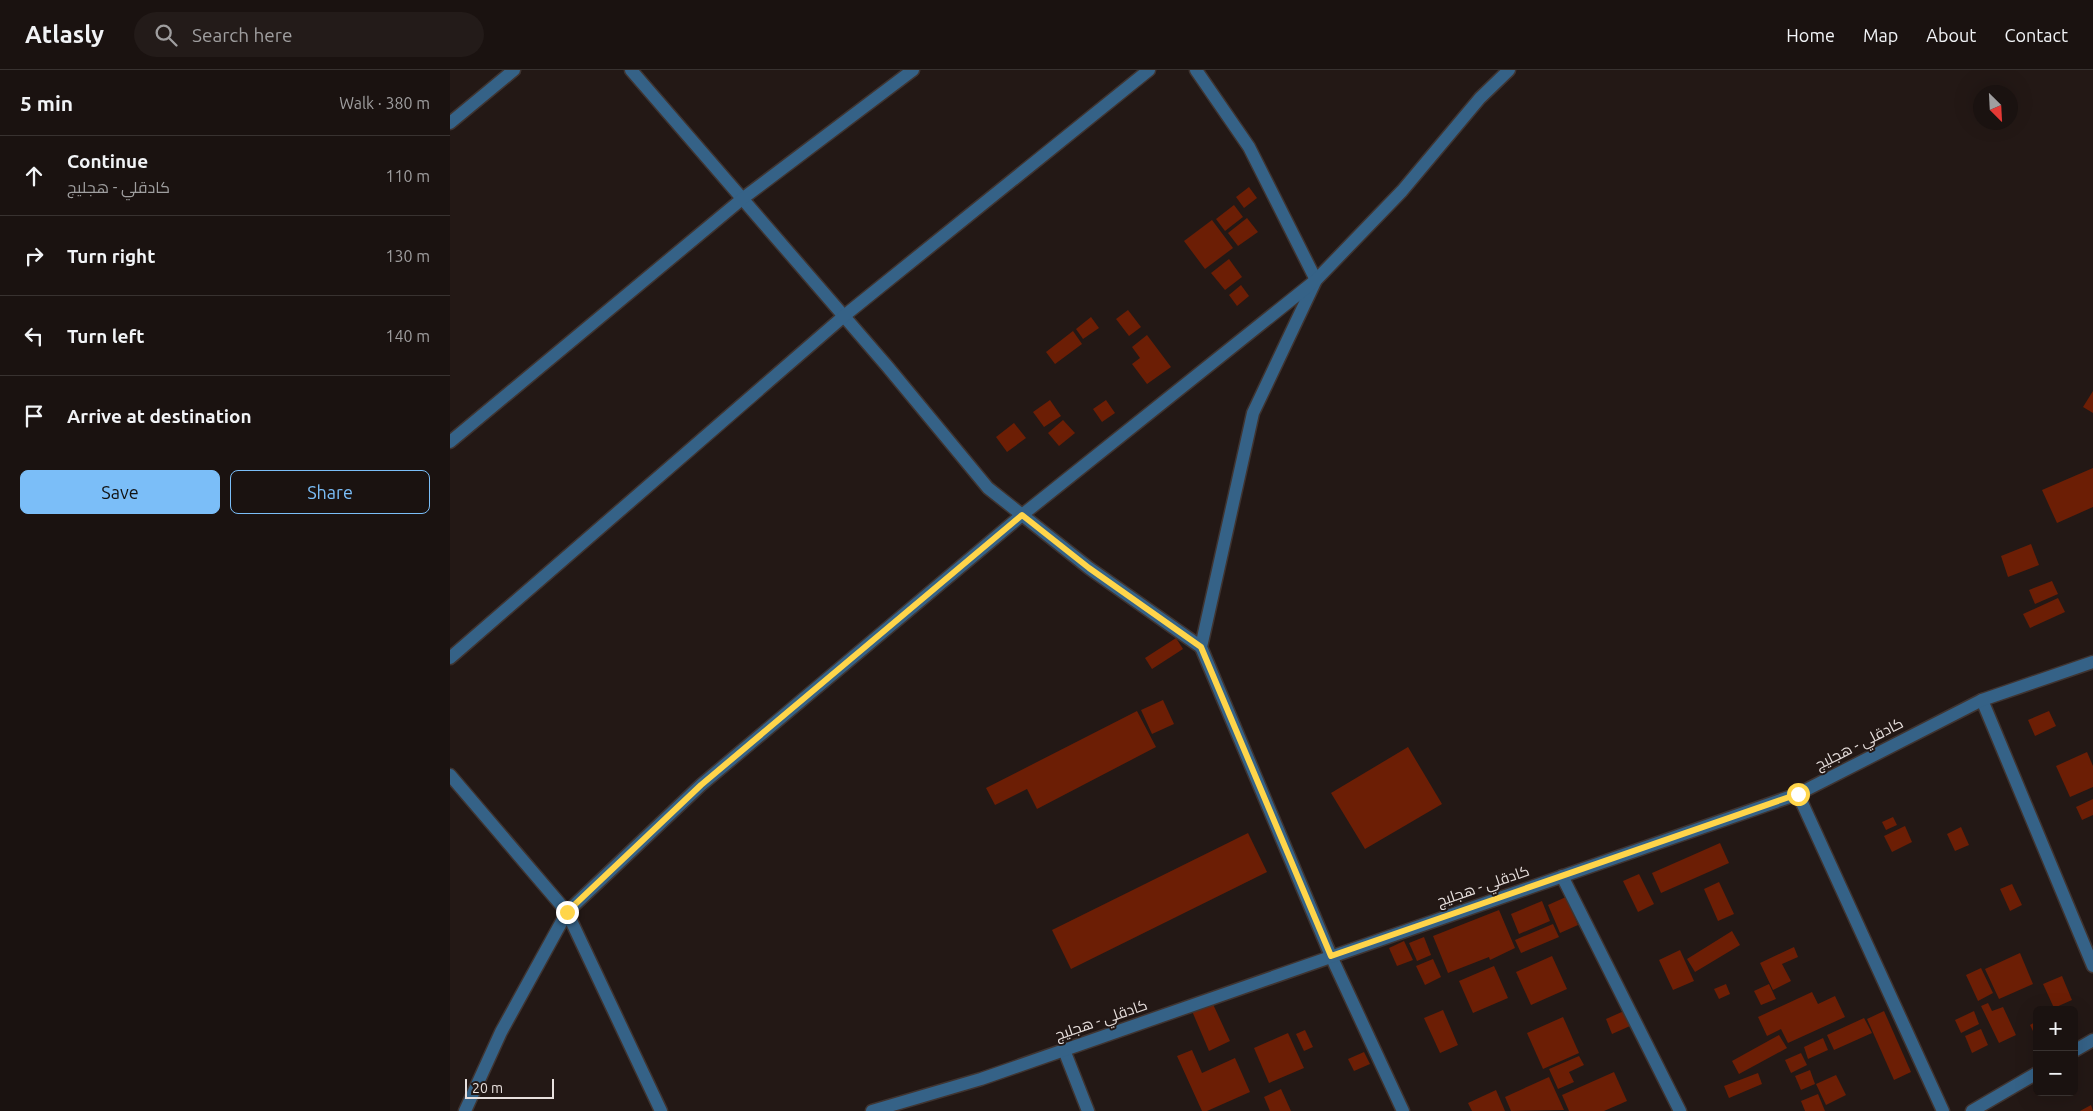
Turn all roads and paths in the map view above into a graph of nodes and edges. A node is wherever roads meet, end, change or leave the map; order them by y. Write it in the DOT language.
graph roads {
  1 [pos="514,70"];
  2 [pos="631,70"];
  3 [pos="913,70"];
  4 [pos="1149,70"];
  5 [pos="1196,70"];
  6 [pos="1509,70"];
  7 [pos="450,123"];
  8 [pos="742,199"];
  9 [pos="1316,280"];
  10 [pos="844,316"];
  11 [pos="450,442"];
  12 [pos="1022,515"];
  13 [pos="1201,647"];
  14 [pos="450,658"];
  15 [pos="2093,662"];
  16 [pos="1982,700"];
  17 [pos="450,775"];
  18 [pos="1798,794"];
  19 [pos="1562,876"];
  20 [pos="567,912"];
  21 [pos="1331,956"];
  22 [pos="2093,966"];
  23 [pos="2093,1040"];
  24 [pos="2078,1049"];
  25 [pos="1064,1050"];
  26 [pos="2033,1075"];
  27 [pos="465,1111"];
  28 [pos="661,1111"];
  29 [pos="872,1111"];
  30 [pos="1088,1111"];
  31 [pos="1403,1111"];
  32 [pos="1680,1111"];
  33 [pos="1943,1111"];
  34 [pos="1972,1111"];
  1 -- 7 [label="street"];
  2 -- 8 [label="street"];
  3 -- 8 [label="street"];
  4 -- 10 [label="street"];
  5 -- 9 [label="street"];
  6 -- 9 [label="street"];
  8 -- 10 [label="street"];
  8 -- 11 [label="street"];
  9 -- 12 [label="street"];
  9 -- 13 [label="street"];
  10 -- 12 [label="street"];
  10 -- 14 [label="street"];
  12 -- 13 [label="street"];
  12 -- 20 [label="street"];
  13 -- 21 [label="street"];
  15 -- 16 [label="street, كادقلي - هجليج"];
  16 -- 18 [label="street, كادقلي - هجليج"];
  16 -- 22 [label="street"];
  17 -- 20 [label="street"];
  18 -- 19 [label="street, كادقلي - هجليج"];
  18 -- 33 [label="street"];
  19 -- 21 [label="street, كادقلي - هجليج"];
  19 -- 32 [label="street"];
  20 -- 27 [label="street"];
  20 -- 28 [label="street"];
  21 -- 25 [label="street, كادقلي - هجليج"];
  21 -- 31 [label="street"];
  23 -- 24 [label="street"];
  25 -- 29 [label="street, كادقلي - هجليج"];
  25 -- 30 [label="street"];
  26 -- 34 [label="street"];
}
